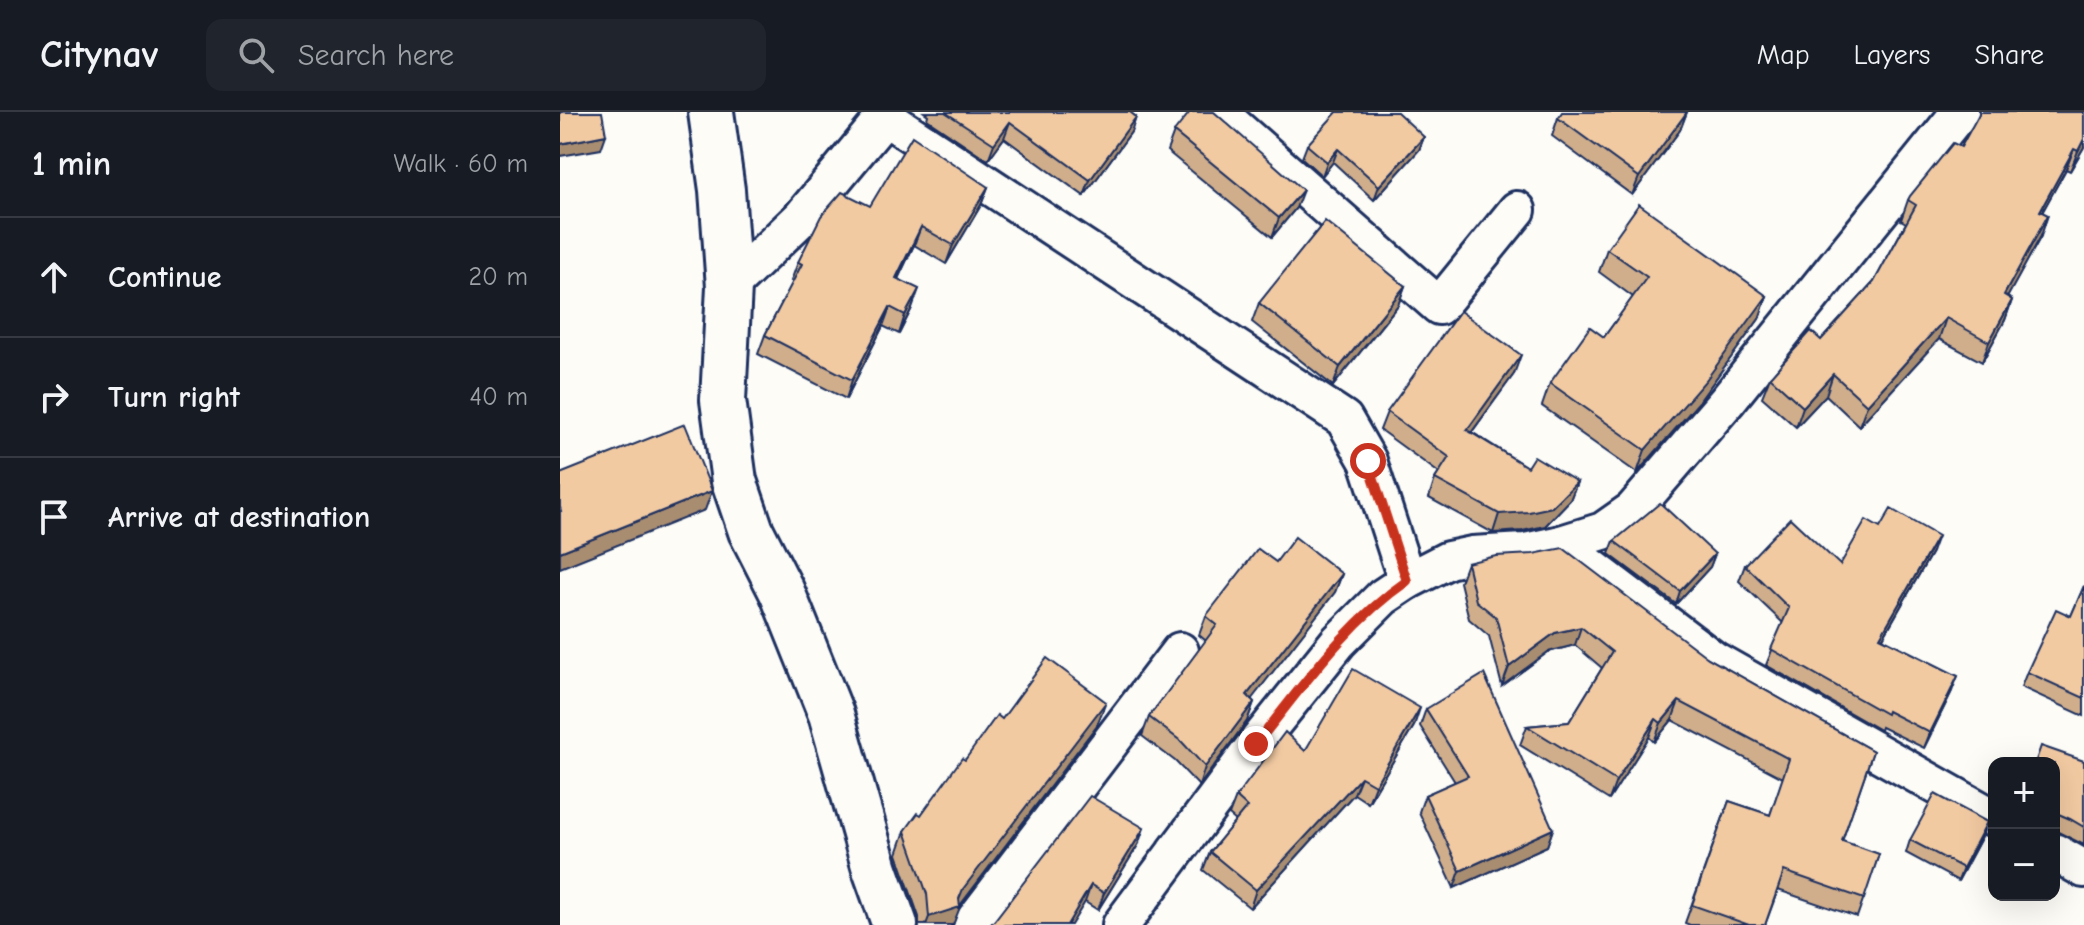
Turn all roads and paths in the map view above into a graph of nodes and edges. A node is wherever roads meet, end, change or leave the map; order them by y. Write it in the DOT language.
graph roads {
  1 [pos="711,112"];
  2 [pos="1218,112"];
  3 [pos="1960,112"];
  4 [pos="887,115"];
  5 [pos="1517,210"];
  6 [pos="729,287"];
  7 [pos="1561,544"];
  8 [pos="1407,581"];
  9 [pos="1180,651"];
  10 [pos="1988,815"];
  11 [pos="2060,855"];
  12 [pos="2084,869"];
  13 [pos="895,925"];
  14 [pos="971,925"];
  15 [pos="1121,925"];
  1 -- 6 [label="street"];
  2 -- 5 [label="street"];
  3 -- 7 [label="street"];
  4 -- 6 [label="street"];
  4 -- 8 [label="street"];
  6 -- 13 [label="street"];
  7 -- 8 [label="street"];
  7 -- 10 [label="street"];
  8 -- 15 [label="street"];
  9 -- 14 [label="street"];
  11 -- 12 [label="street"];
}
